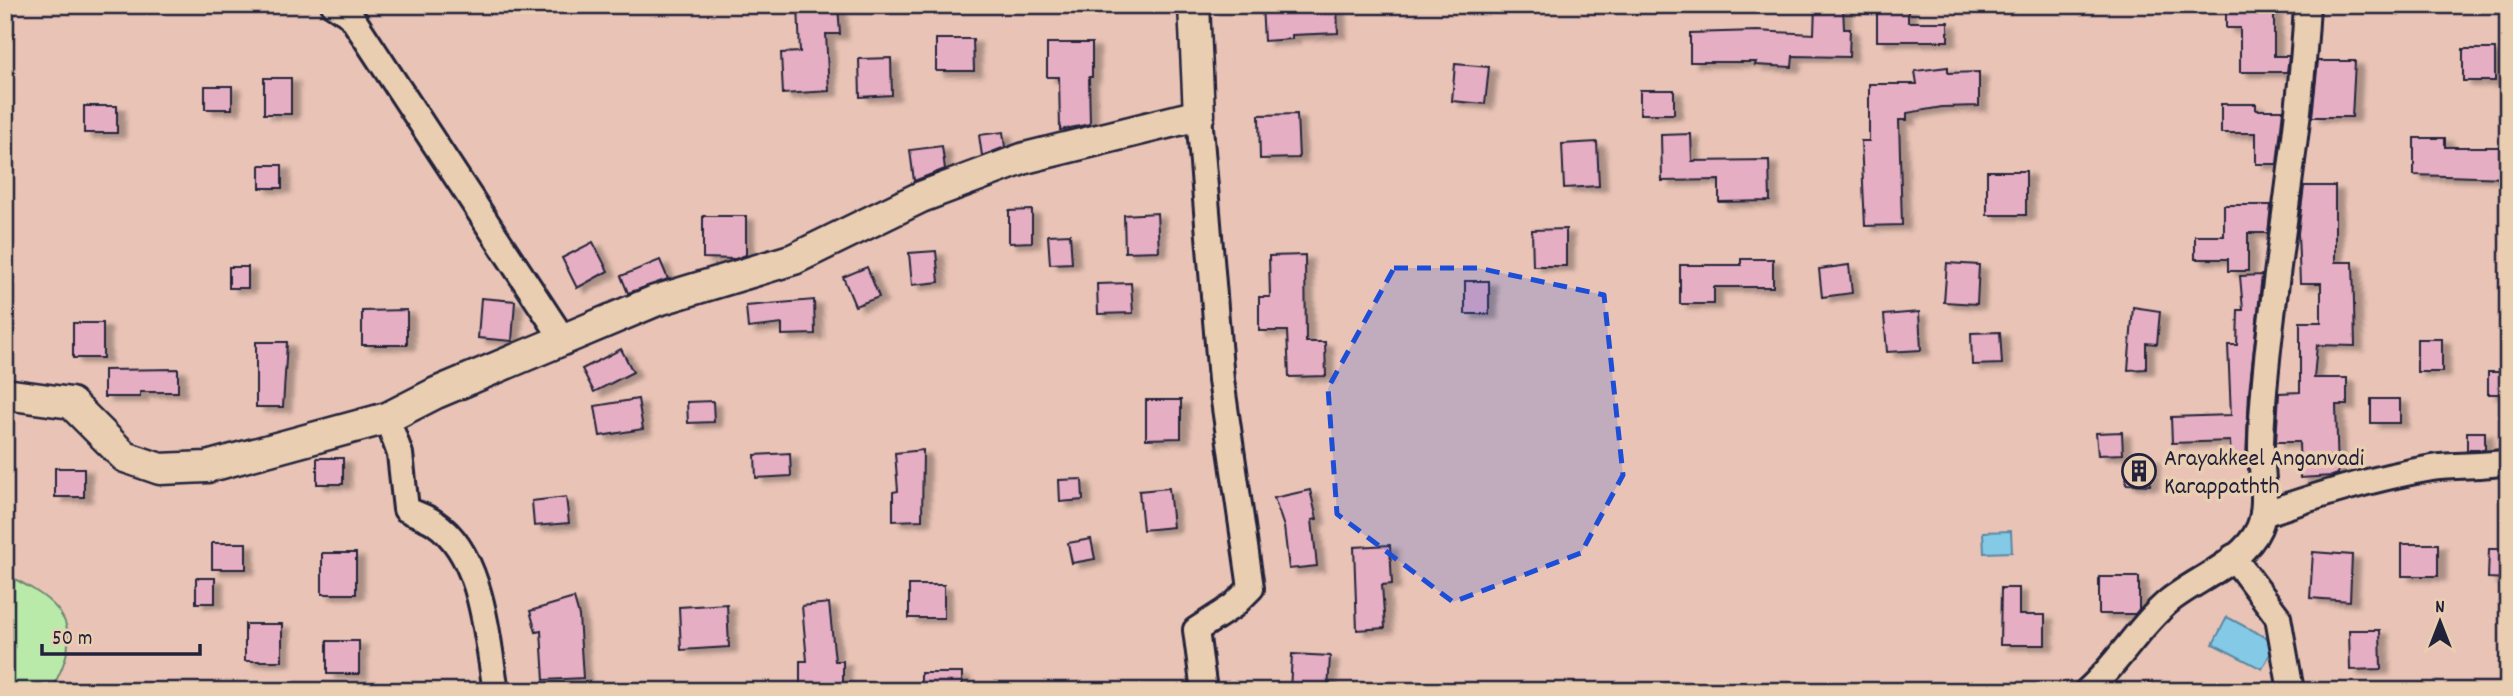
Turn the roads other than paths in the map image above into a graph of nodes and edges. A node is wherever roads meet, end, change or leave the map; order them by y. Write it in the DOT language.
graph roads {
  1 [pos="334,5"];
  2 [pos="1194,5"];
  3 [pos="2307,5"];
  4 [pos="1199,115"];
  5 [pos="563,340"];
  6 [pos="5,394"];
  7 [pos="387,418"];
  8 [pos="2508,462"];
  9 [pos="2263,514"];
  10 [pos="2233,557"];
  11 [pos="496,691"];
  12 [pos="1204,691"];
  13 [pos="2087,691"];
  14 [pos="2291,691"];
  1 -- 5 [label="street"];
  2 -- 4 [label="street"];
  3 -- 9 [label="street"];
  4 -- 5 [label="street"];
  4 -- 12 [label="street"];
  5 -- 7 [label="street"];
  6 -- 7 [label="street"];
  7 -- 11 [label="street"];
  8 -- 9 [label="street"];
  9 -- 10 [label="street"];
  10 -- 13 [label="street"];
  10 -- 14 [label="street"];
}
